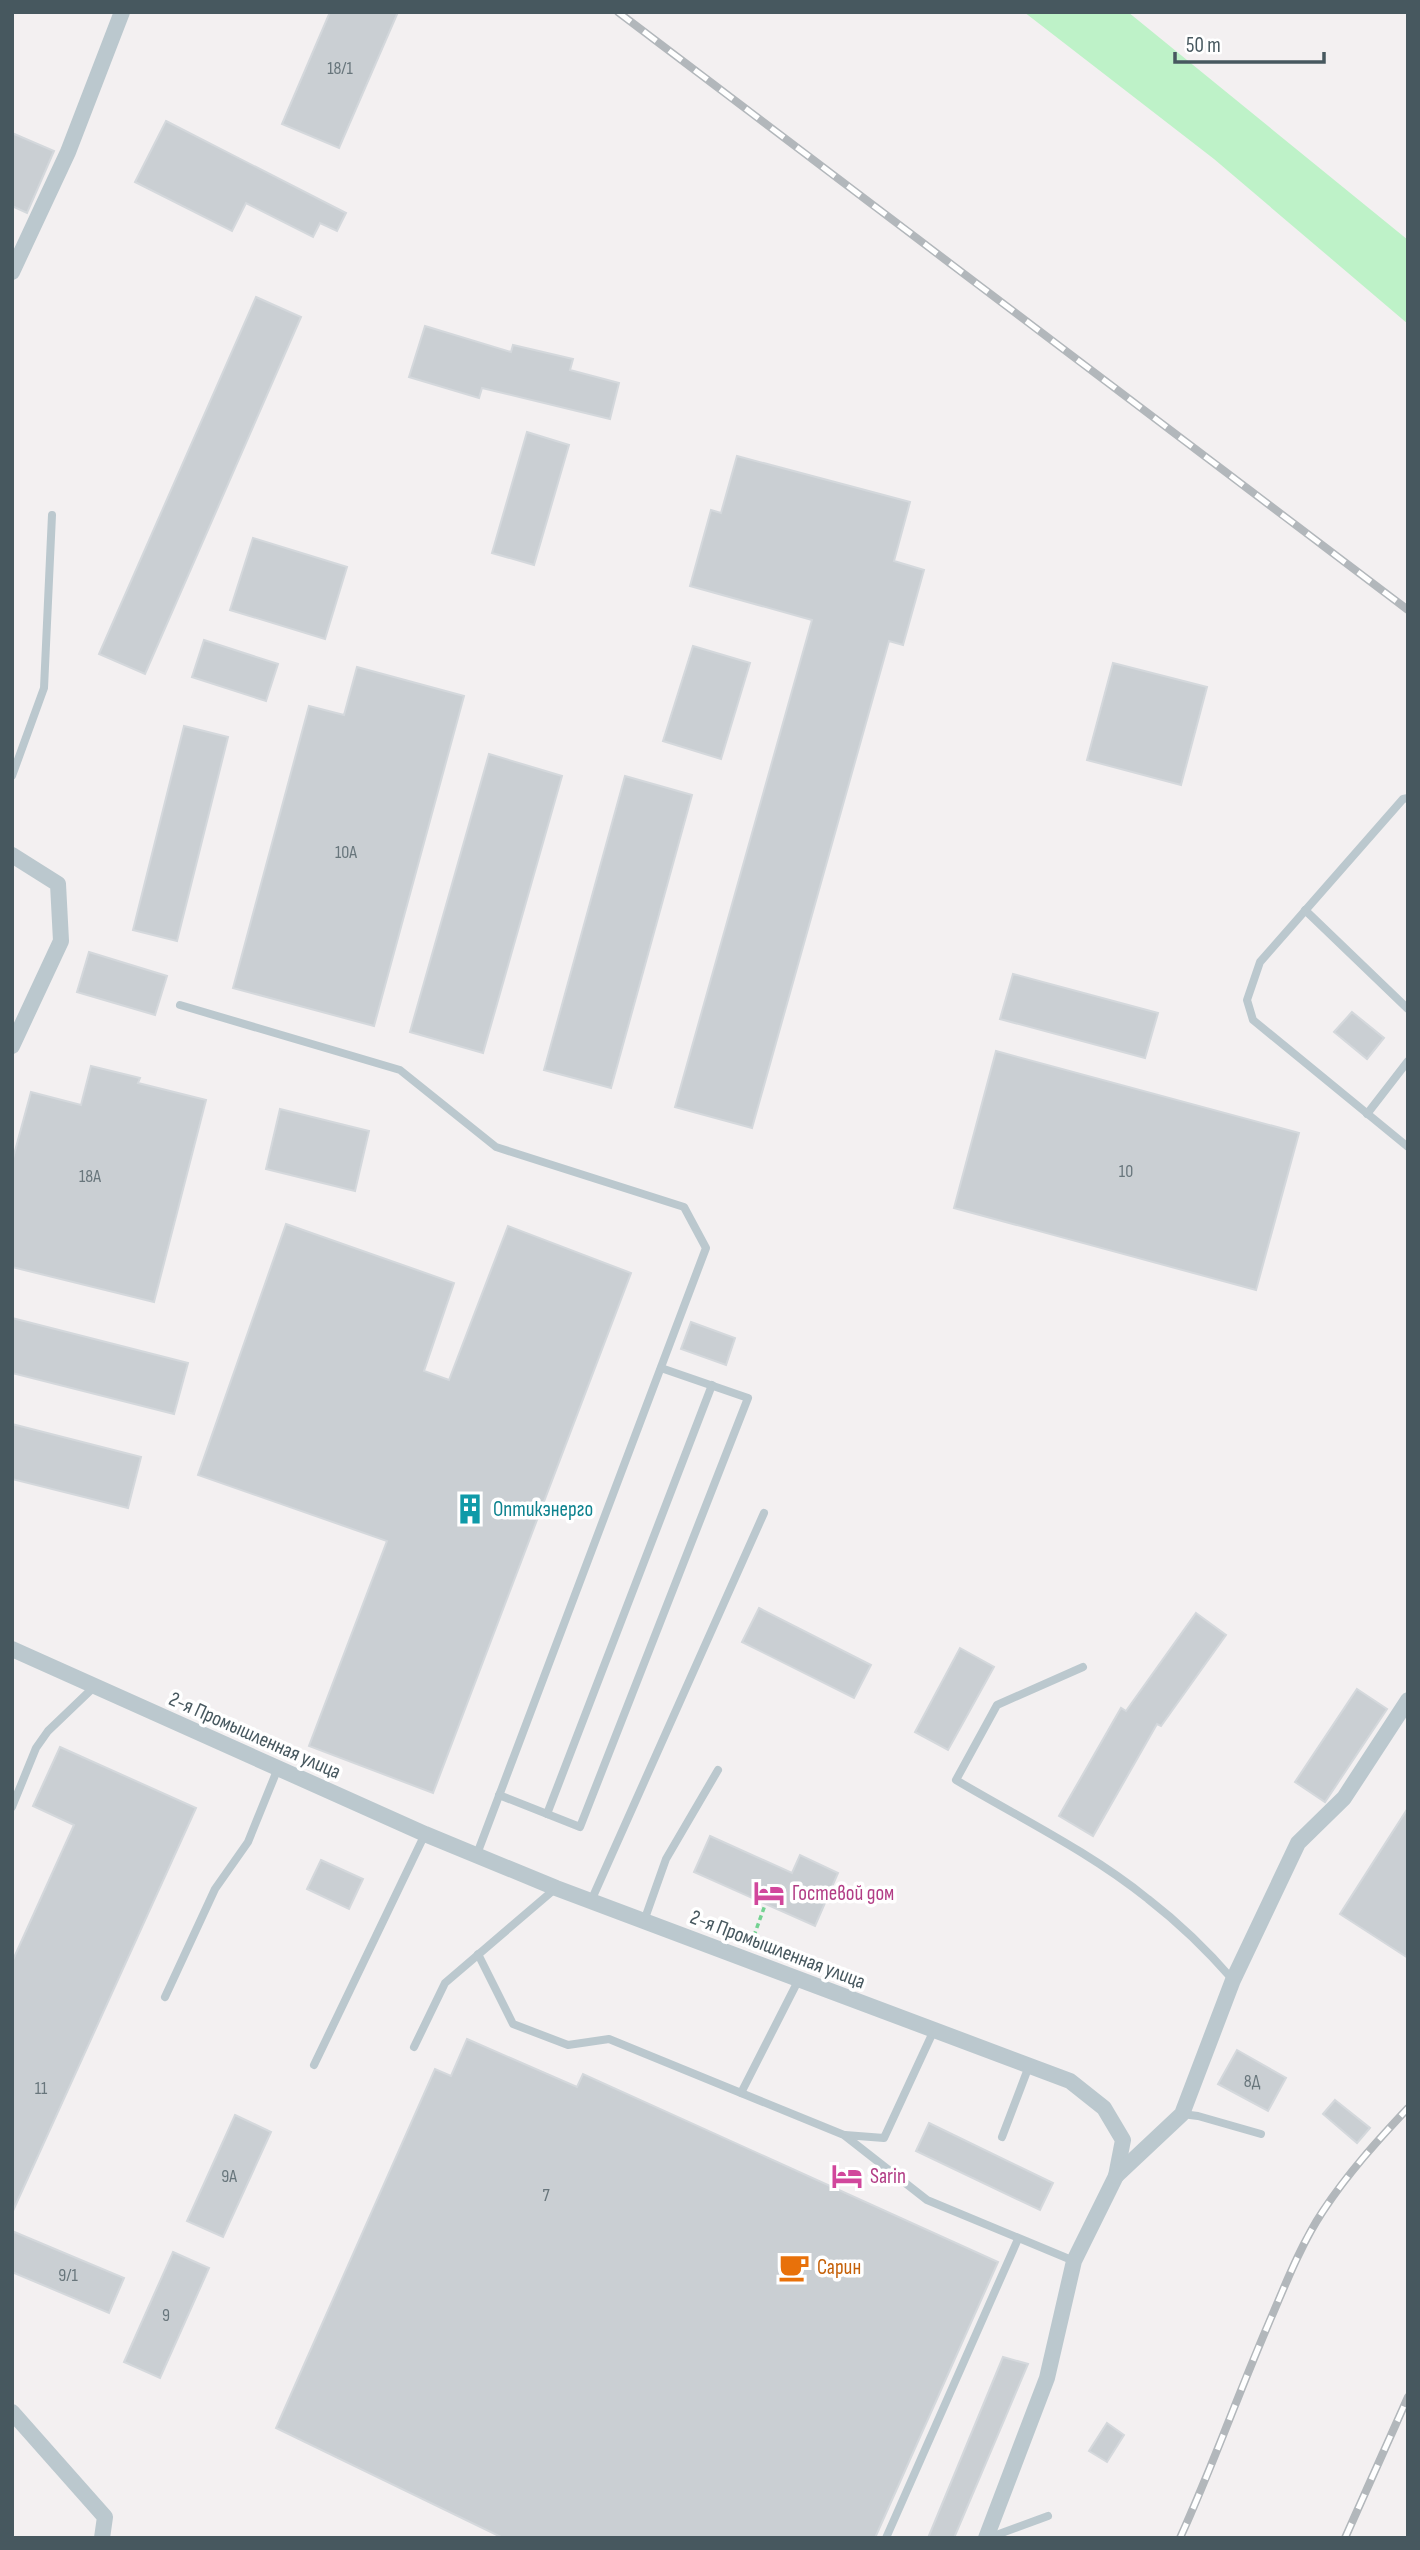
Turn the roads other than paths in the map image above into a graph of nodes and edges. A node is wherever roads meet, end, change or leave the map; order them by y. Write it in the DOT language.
graph roads {
  1 [pos="122,12"];
  2 [pos="12,272"];
  3 [pos="52,515"];
  4 [pos="12,776"];
  5 [pos="1408,799"];
  6 [pos="12,855"];
  7 [pos="1305,910"];
  8 [pos="180,1005"];
  9 [pos="1408,1009"];
  10 [pos="12,1046"];
  11 [pos="1408,1061"];
  12 [pos="1367,1114"];
  13 [pos="1408,1147"];
  14 [pos="661,1368"];
  15 [pos="712,1385"];
  16 [pos="764,1513"];
  17 [pos="12,1649"];
  18 [pos="1083,1667"];
  19 [pos="94,1686"];
  20 [pos="1405,1711"];
  21 [pos="278,1768"];
  22 [pos="718,1770"];
  23 [pos="499,1795"];
  24 [pos="12,1807"];
  25 [pos="547,1814"];
  26 [pos="425,1834"];
  27 [pos="477,1854"];
  28 [pos="556,1888"];
  29 [pos="591,1901"];
  30 [pos="644,1921"];
  31 [pos="478,1954"];
  32 [pos="799,1979"];
  33 [pos="1233,1980"];
  34 [pos="165,1997"];
  35 [pos="934,2030"];
  36 [pos="414,2047"];
  37 [pos="314,2065"];
  38 [pos="1029,2066"];
  39 [pos="741,2093"];
  40 [pos="1182,2114"];
  41 [pos="1261,2134"];
  42 [pos="844,2135"];
  43 [pos="1002,2137"];
  44 [pos="1116,2176"];
  45 [pos="1018,2239"];
  46 [pos="1074,2261"];
  47 [pos="12,2412"];
  48 [pos="1048,2516"];
  49 [pos="102,2538"];
  50 [pos="886,2538"];
  51 [pos="987,2538"];
  1 -- 2 [label="street"];
  3 -- 4 [label="lane"];
  5 -- 7 [label="lane"];
  6 -- 10 [label="street"];
  7 -- 9 [label="lane"];
  7 -- 12 [label="lane"];
  8 -- 14 [label="lane"];
  11 -- 12 [label="lane"];
  12 -- 13 [label="lane"];
  14 -- 15 [label="lane"];
  14 -- 23 [label="lane"];
  15 -- 25 [label="lane"];
  15 -- 25 [label="lane"];
  16 -- 29 [label="lane"];
  17 -- 19 [label="street, 2-я Промышленная улица"];
  18 -- 33 [label="lane"];
  19 -- 21 [label="street, 2-я Промышленная улица"];
  19 -- 24 [label="lane"];
  20 -- 33 [label="street"];
  21 -- 26 [label="street, 2-я Промышленная улица"];
  21 -- 34 [label="lane"];
  22 -- 30 [label="lane"];
  23 -- 25 [label="lane"];
  23 -- 27 [label="lane"];
  26 -- 27 [label="street, 2-я Промышленная улица"];
  26 -- 37 [label="lane"];
  27 -- 28 [label="street, 2-я Промышленная улица"];
  28 -- 29 [label="street, 2-я Промышленная улица"];
  28 -- 31 [label="lane"];
  29 -- 30 [label="street, 2-я Промышленная улица"];
  30 -- 32 [label="street, 2-я Промышленная улица"];
  31 -- 36 [label="lane"];
  31 -- 39 [label="lane"];
  32 -- 35 [label="street, 2-я Промышленная улица"];
  32 -- 39 [label="lane"];
  33 -- 40 [label="street"];
  35 -- 38 [label="street, 2-я Промышленная улица"];
  35 -- 42 [label="lane"];
  38 -- 43 [label="lane"];
  38 -- 44 [label="street, 2-я Промышленная улица"];
  39 -- 42 [label="lane"];
  40 -- 41 [label="lane"];
  40 -- 44 [label="street"];
  42 -- 45 [label="lane"];
  44 -- 46 [label="street, 2-я Промышленная улица"];
  45 -- 46 [label="lane"];
  45 -- 50 [label="lane"];
  46 -- 51 [label="street, 2-я Промышленная улица"];
  47 -- 49 [label="street"];
  48 -- 51 [label="lane"];
}
